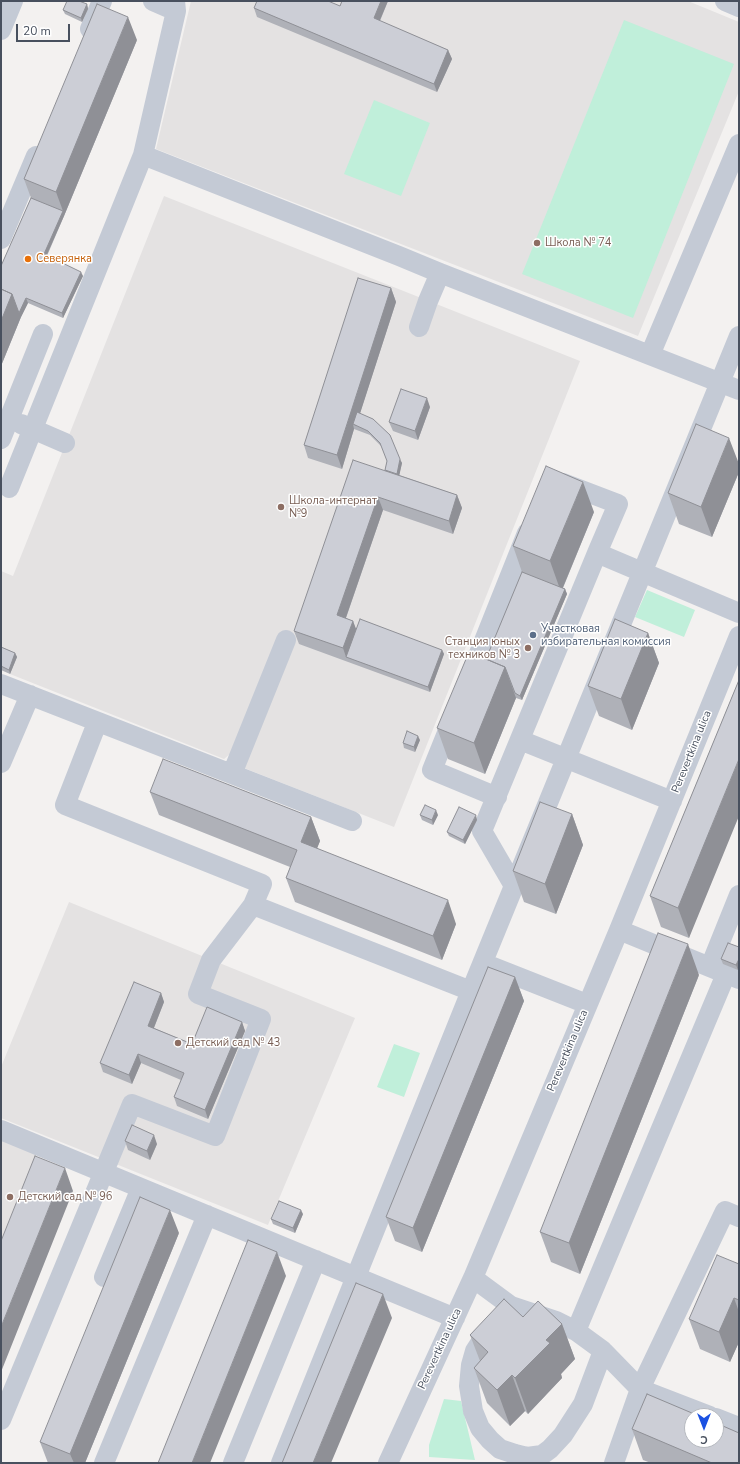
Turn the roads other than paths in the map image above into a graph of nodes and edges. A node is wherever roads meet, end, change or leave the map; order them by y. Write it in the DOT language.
graph roads {
  1 [pos="13,1"];
  2 [pos="102,1"];
  3 [pos="153,1"];
  4 [pos="725,1"];
  5 [pos="175,6"];
  6 [pos="739,7"];
  7 [pos="1,30"];
  8 [pos="84,44"];
  9 [pos="44,138"];
  10 [pos="739,144"];
  11 [pos="143,155"];
  12 [pos="1,239"];
  13 [pos="440,273"];
  14 [pos="419,327"];
  15 [pos="44,334"];
  16 [pos="739,336"];
  17 [pos="650,355"];
  18 [pos="720,383"];
  19 [pos="739,390"];
  20 [pos="9,419"];
  21 [pos="33,428"];
  22 [pos="1,439"];
  23 [pos="65,443"];
  24 [pos="546,485"];
  25 [pos="9,488"];
  26 [pos="534,514"];
  27 [pos="597,553"];
  28 [pos="642,573"];
  29 [pos="739,613"];
  30 [pos="739,638"];
  31 [pos="286,640"];
  32 [pos="1,684"];
  33 [pos="30,695"];
  34 [pos="97,723"];
  35 [pos="520,740"];
  36 [pos="566,759"];
  37 [pos="1,763"];
  38 [pos="232,774"];
  39 [pos="497,797"];
  40 [pos="672,801"];
  41 [pos="352,821"];
  42 [pos="514,886"];
  43 [pos="739,895"];
  44 [pos="253,905"];
  45 [pos="619,930"];
  46 [pos="482,963"];
  47 [pos="725,973"];
  48 [pos="471,991"];
  49 [pos="588,1004"];
  50 [pos="1,1130"];
  51 [pos="103,1172"];
  52 [pos="141,1188"];
  53 [pos="207,1215"];
  54 [pos="739,1217"];
  55 [pos="316,1260"];
  56 [pos="104,1277"];
  57 [pos="356,1277"];
  58 [pos="473,1278"];
  59 [pos="511,1306"];
  60 [pos="455,1318"];
  61 [pos="576,1331"];
  62 [pos="603,1352"];
  63 [pos="640,1389"];
  64 [pos="689,1408"];
  65 [pos="1,1420"];
  66 [pos="724,1421"];
  67 [pos="739,1427"];
  68 [pos="104,1463"];
  69 [pos="233,1463"];
  70 [pos="281,1463"];
  71 [pos="388,1463"];
  72 [pos="614,1463"];
  1 -- 7 [label="street"];
  2 -- 8 [label="street"];
  3 -- 5 [label="street"];
  4 -- 6 [label="street"];
  5 -- 11 [label="street"];
  9 -- 12 [label="street"];
  10 -- 17 [label="street"];
  11 -- 13 [label="street"];
  11 -- 21 [label="street"];
  13 -- 14 [label="street"];
  13 -- 17 [label="street"];
  15 -- 20 [label="street"];
  16 -- 18 [label="street"];
  17 -- 18 [label="street"];
  18 -- 19 [label="street"];
  18 -- 28 [label="street"];
  20 -- 21 [label="street"];
  20 -- 22 [label="street"];
  21 -- 23 [label="street"];
  21 -- 25 [label="street"];
  24 -- 27 [label="street"];
  26 -- 39 [label="street"];
  27 -- 28 [label="street"];
  27 -- 35 [label="street"];
  28 -- 29 [label="street"];
  28 -- 36 [label="street"];
  30 -- 40 [label="street, Perevertkina ulica"];
  31 -- 38 [label="street"];
  32 -- 33 [label="street"];
  33 -- 34 [label="street"];
  33 -- 37 [label="street"];
  34 -- 38 [label="street"];
  34 -- 44 [label="street"];
  35 -- 36 [label="street"];
  35 -- 39 [label="street"];
  36 -- 40 [label="street"];
  36 -- 42 [label="street"];
  38 -- 41 [label="street"];
  39 -- 42 [label="street"];
  40 -- 45 [label="street, Perevertkina ulica"];
  42 -- 46 [label="street"];
  43 -- 47 [label="street"];
  44 -- 48 [label="street"];
  44 -- 51 [label="street"];
  45 -- 47 [label="street"];
  45 -- 49 [label="street, Perevertkina ulica"];
  46 -- 48 [label="street"];
  46 -- 49 [label="street"];
  47 -- 61 [label="street"];
  48 -- 57 [label="street"];
  49 -- 58 [label="street, Perevertkina ulica"];
  50 -- 51 [label="street"];
  51 -- 52 [label="street"];
  51 -- 65 [label="street"];
  52 -- 53 [label="street"];
  52 -- 56 [label="street"];
  53 -- 55 [label="street"];
  53 -- 68 [label="street"];
  54 -- 63 [label="street"];
  55 -- 57 [label="street"];
  55 -- 69 [label="street"];
  57 -- 60 [label="street"];
  57 -- 70 [label="street"];
  58 -- 59 [label="street"];
  58 -- 60 [label="street, Perevertkina ulica"];
  59 -- 61 [label="street"];
  59 -- 62 [label="street"];
  60 -- 71 [label="street, Perevertkina ulica"];
  61 -- 62 [label="street"];
  62 -- 63 [label="street"];
  63 -- 64 [label="street"];
  63 -- 72 [label="street"];
  66 -- 67 [label="street"];
}
